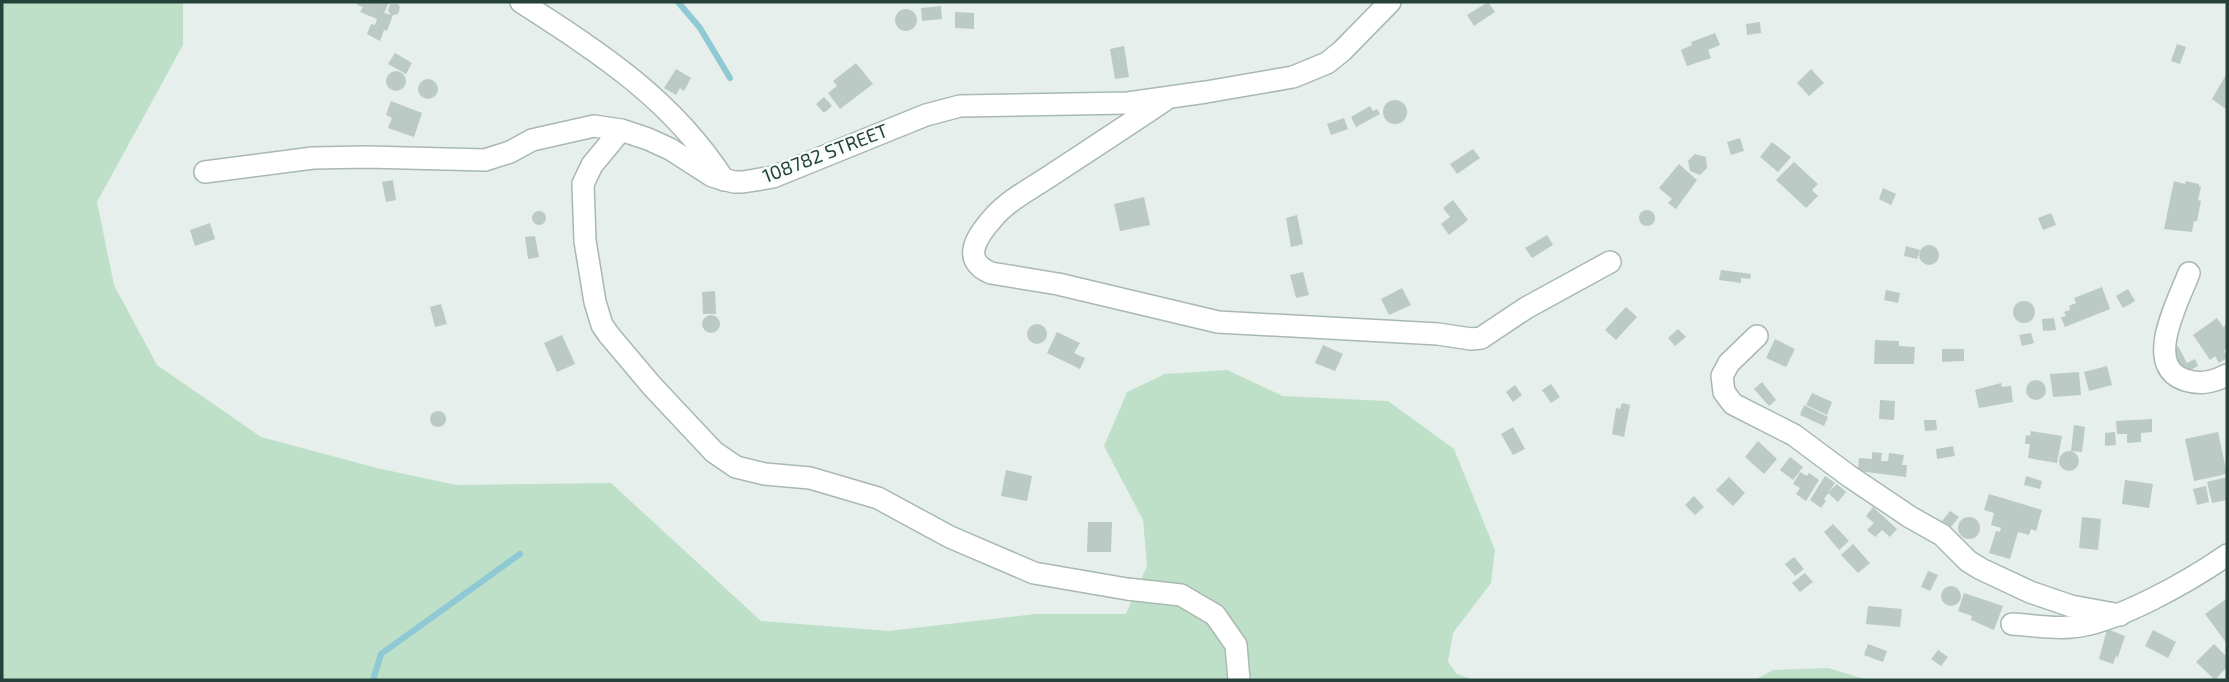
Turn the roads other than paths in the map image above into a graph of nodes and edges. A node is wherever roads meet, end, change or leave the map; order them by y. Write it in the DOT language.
graph roads {
  1 [pos="521,2"];
  2 [pos="1390,2"];
  3 [pos="1170,97"];
  4 [pos="621,130"];
  5 [pos="205,172"];
  6 [pos="724,180"];
  7 [pos="1610,262"];
  8 [pos="2189,273"];
  9 [pos="1757,336"];
  10 [pos="2227,375"];
  11 [pos="2227,555"];
  12 [pos="2119,615"];
  13 [pos="2012,624"];
  14 [pos="1239,680"];
  1 -- 6 [label="street"];
  2 -- 3 [label="street, 108782 STREET"];
  3 -- 6 [label="street, 108782 STREET"];
  3 -- 7 [label="street"];
  4 -- 5 [label="street, 108782 STREET"];
  4 -- 6 [label="street, 108782 STREET"];
  4 -- 14 [label="street"];
  8 -- 10 [label="street"];
  9 -- 12 [label="street"];
  11 -- 12 [label="street"];
  12 -- 13 [label="street"];
}
